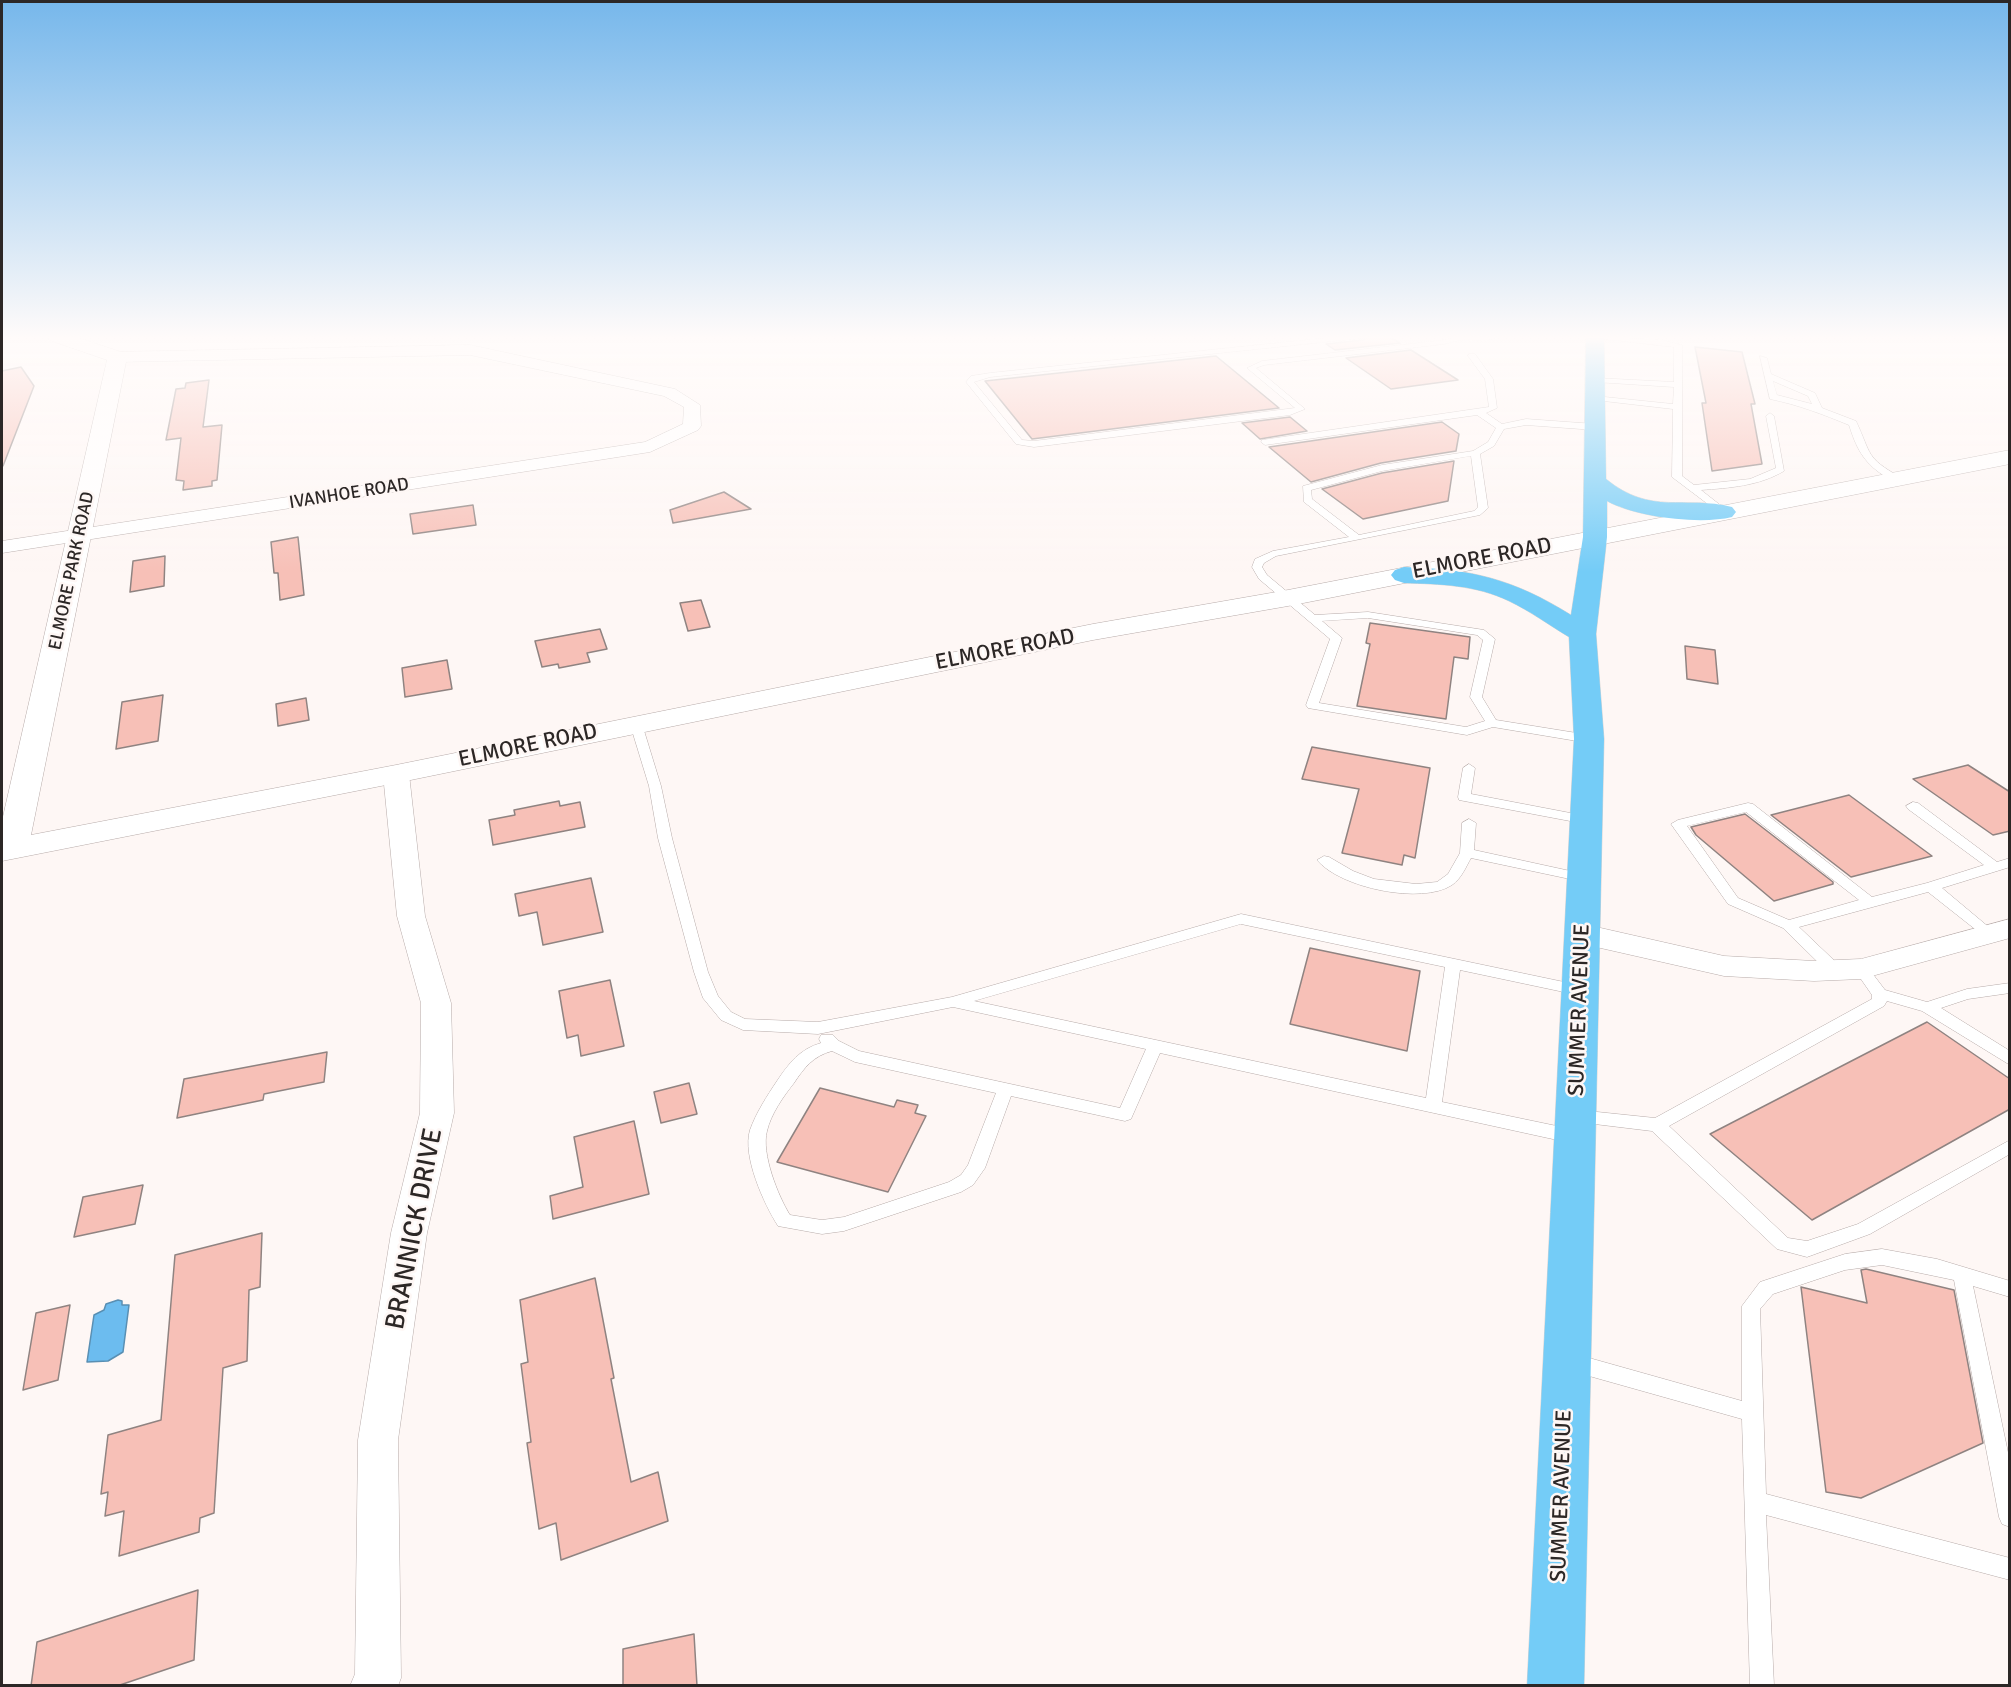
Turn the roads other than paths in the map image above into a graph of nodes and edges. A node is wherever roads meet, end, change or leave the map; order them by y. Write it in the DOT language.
graph roads {
  1 [pos="105,415"];
  2 [pos="692,415"];
  3 [pos="997,415"];
  4 [pos="1268,415"];
  5 [pos="1460,415"];
  6 [pos="1483,415"];
  7 [pos="1595,415"];
  8 [pos="1677,415"];
  9 [pos="1828,415"];
  10 [pos="1770,416"];
  11 [pos="1501,427"];
  12 [pos="1595,427"];
  13 [pos="1265,442"];
  14 [pos="1475,453"];
  15 [pos="2010,457"];
  16 [pos="1897,479"];
  17 [pos="1595,481"];
  18 [pos="1691,488"];
  19 [pos="1724,512"];
  20 [pos="80,536"];
  21 [pos="1596,537"];
  22 [pos="1357,538"];
  23 [pos="2,547"];
  24 [pos="1404,575"];
  25 [pos="1288,598"];
  26 [pos="1311,618"];
  27 [pos="1582,634"];
  28 [pos="1492,723"];
  29 [pos="636,724"];
  30 [pos="1589,739"];
  31 [pos="1469,768"];
  32 [pos="396,774"];
  33 [pos="1913,806"];
  34 [pos="1586,820"];
  35 [pos="1469,823"];
  36 [pos="7,850"];
  37 [pos="1467,853"];
  38 [pos="1324,860"];
  39 [pos="2010,862"];
  40 [pos="1994,866"];
  41 [pos="1584,878"];
  42 [pos="1931,887"];
  43 [pos="1870,902"];
  44 [pos="1788,925"];
  45 [pos="2004,931"];
  46 [pos="1583,934"];
  47 [pos="1453,964"];
  48 [pos="1848,970"];
  49 [pos="2010,988"];
  50 [pos="1580,991"];
  51 [pos="1880,994"];
  52 [pos="952,1002"];
  53 [pos="1927,1007"];
  54 [pos="818,1029"];
  55 [pos="833,1045"];
  56 [pos="1155,1046"];
  57 [pos="2010,1059"];
  58 [pos="1006,1088"];
  59 [pos="1433,1107"];
  60 [pos="1657,1125"];
  61 [pos="1576,1126"];
  62 [pos="2010,1146"];
  63 [pos="1962,1275"];
  64 [pos="2010,1289"];
  65 [pos="1567,1360"];
  66 [pos="1752,1413"];
  67 [pos="1756,1502"];
  68 [pos="2010,1517"];
  69 [pos="2010,1569"];
  70 [pos="373,1686"];
  71 [pos="1555,1686"];
  72 [pos="1762,1686"];
  1 -- 20 [label="street, ELMORE PARK ROAD"];
  2 -- 20 [label="street, IVANHOE ROAD"];
  3 -- 4 [label="lane"];
  5 -- 13 [label="lane"];
  6 -- 11 [label="lane"];
  7 -- 12 [label="main road, SUMMER AVENUE"];
  8 -- 18 [label="lane"];
  9 -- 16 [label="lane"];
  10 -- 18 [label="lane"];
  11 -- 12 [label="lane"];
  11 -- 14 [label="lane"];
  12 -- 17 [label="main road, SUMMER AVENUE"];
  14 -- 22 [label="lane"];
  14 -- 22 [label="lane"];
  15 -- 16 [label="street, ELMORE ROAD"];
  16 -- 19 [label="street, ELMORE ROAD"];
  17 -- 19 [label="main road"];
  17 -- 21 [label="main road, SUMMER AVENUE"];
  18 -- 19 [label="lane"];
  19 -- 21 [label="street, ELMORE ROAD"];
  20 -- 23 [label="street, IVANHOE ROAD"];
  20 -- 36 [label="street, ELMORE PARK ROAD"];
  21 -- 24 [label="street, ELMORE ROAD"];
  21 -- 27 [label="main road, SUMMER AVENUE"];
  22 -- 25 [label="lane"];
  24 -- 25 [label="street, ELMORE ROAD"];
  24 -- 27 [label="main road"];
  25 -- 26 [label="lane"];
  25 -- 29 [label="street, ELMORE ROAD"];
  26 -- 28 [label="lane"];
  26 -- 28 [label="lane"];
  27 -- 30 [label="main road, SUMMER AVENUE"];
  28 -- 30 [label="lane"];
  29 -- 32 [label="street, ELMORE ROAD"];
  29 -- 54 [label="lane"];
  30 -- 34 [label="main road, SUMMER AVENUE"];
  31 -- 34 [label="lane"];
  32 -- 36 [label="street, ELMORE ROAD"];
  32 -- 70 [label="street, BRANNICK DRIVE"];
  33 -- 40 [label="lane"];
  34 -- 41 [label="main road, SUMMER AVENUE"];
  35 -- 37 [label="lane"];
  37 -- 38 [label="lane"];
  37 -- 41 [label="lane"];
  39 -- 40 [label="lane"];
  40 -- 42 [label="lane"];
  41 -- 46 [label="main road, SUMMER AVENUE"];
  42 -- 43 [label="lane"];
  42 -- 45 [label="lane"];
  43 -- 44 [label="lane"];
  43 -- 44 [label="lane"];
  44 -- 48 [label="lane"];
  45 -- 48 [label="street"];
  46 -- 48 [label="street"];
  46 -- 50 [label="main road, SUMMER AVENUE"];
  47 -- 50 [label="lane"];
  47 -- 52 [label="lane"];
  47 -- 59 [label="lane"];
  48 -- 51 [label="lane"];
  49 -- 53 [label="lane"];
  50 -- 61 [label="main road, SUMMER AVENUE"];
  51 -- 53 [label="lane"];
  51 -- 60 [label="lane"];
  52 -- 54 [label="lane"];
  52 -- 56 [label="lane"];
  53 -- 57 [label="lane"];
  54 -- 55 [label="lane"];
  55 -- 58 [label="lane"];
  55 -- 58 [label="lane"];
  56 -- 58 [label="lane"];
  56 -- 59 [label="lane"];
  59 -- 61 [label="lane"];
  60 -- 61 [label="lane"];
  60 -- 62 [label="lane"];
  61 -- 65 [label="main road, SUMMER AVENUE"];
  63 -- 64 [label="lane"];
  63 -- 66 [label="lane"];
  63 -- 68 [label="lane"];
  65 -- 66 [label="lane"];
  65 -- 71 [label="main road, SUMMER AVENUE"];
  66 -- 67 [label="lane"];
  67 -- 69 [label="lane"];
  67 -- 72 [label="lane"];
}
